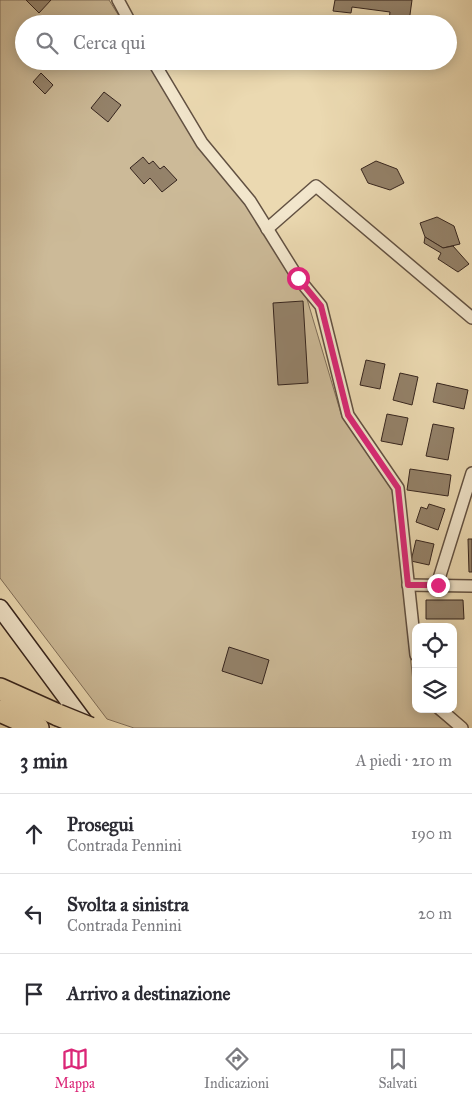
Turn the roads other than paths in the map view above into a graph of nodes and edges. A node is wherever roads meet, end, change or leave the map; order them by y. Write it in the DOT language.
graph roads {
  1 [pos="118,0"];
  2 [pos="126,15"];
  3 [pos="158,70"];
  4 [pos="267,229"];
  5 [pos="472,318"];
  6 [pos="472,473"];
  7 [pos="408,585"];
  8 [pos="438,585"];
  9 [pos="472,586"];
  10 [pos="0,608"];
  11 [pos="412,623"];
  12 [pos="0,689"];
  13 [pos="0,711"];
  14 [pos="445,713"];
  15 [pos="38,728"];
  16 [pos="89,728"];
  17 [pos="462,728"];
  1 -- 2 [label="street"];
  3 -- 4 [label="street"];
  4 -- 5 [label="street"];
  4 -- 7 [label="street"];
  6 -- 8 [label="street"];
  7 -- 8 [label="street"];
  7 -- 11 [label="street"];
  8 -- 9 [label="street"];
  10 -- 16 [label="main road"];
  12 -- 16 [label="highway, bridge"];
  13 -- 15 [label="highway"];
  14 -- 17 [label="street"];
}
